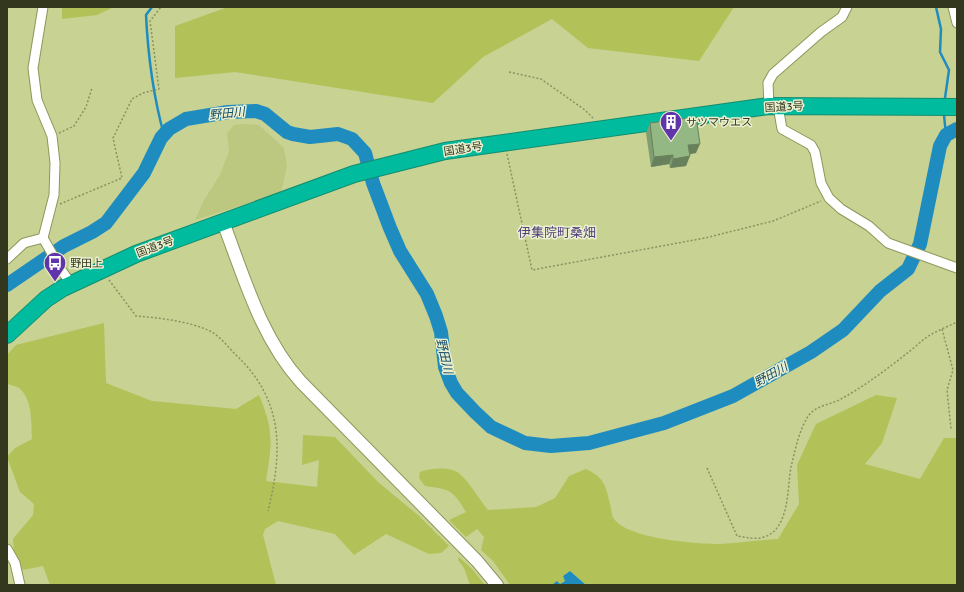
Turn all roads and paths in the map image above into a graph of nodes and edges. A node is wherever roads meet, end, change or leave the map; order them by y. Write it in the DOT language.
graph roads {
  1 [pos="43,7"];
  2 [pos="161,7"];
  3 [pos="847,7"];
  4 [pos="953,7"];
  5 [pos="957,23"];
  6 [pos="509,72"];
  7 [pos="92,88"];
  8 [pos="774,106"];
  9 [pos="957,107"];
  10 [pos="604,129"];
  11 [pos="59,140"];
  12 [pos="504,142"];
  13 [pos="829,198"];
  14 [pos="51,208"];
  15 [pos="223,222"];
  16 [pos="44,241"];
  17 [pos="7,259"];
  18 [pos="957,268"];
  19 [pos="102,270"];
  20 [pos="72,284"];
  21 [pos="957,322"];
  22 [pos="942,329"];
  23 [pos="7,334"];
  24 [pos="951,429"];
  25 [pos="707,468"];
  26 [pos="268,511"];
  27 [pos="7,550"];
  28 [pos="20,585"];
  29 [pos="497,585"];
  1 -- 14 [label="street"];
  2 -- 14 [label="path"];
  3 -- 8 [label="street"];
  4 -- 5 [label="street"];
  6 -- 10 [label="path"];
  7 -- 11 [label="path"];
  8 -- 9 [label="highway, 国道3号"];
  8 -- 10 [label="highway, 国道3号"];
  8 -- 13 [label="street"];
  10 -- 12 [label="highway, 国道3号"];
  12 -- 13 [label="path"];
  12 -- 15 [label="highway, 国道3号"];
  13 -- 18 [label="street"];
  14 -- 16 [label="street"];
  15 -- 19 [label="highway, 国道3号"];
  15 -- 29 [label="street"];
  16 -- 17 [label="street"];
  16 -- 20 [label="street"];
  19 -- 20 [label="highway, 国道3号"];
  19 -- 26 [label="path"];
  20 -- 23 [label="highway, 国道3号"];
  21 -- 22 [label="path"];
  22 -- 24 [label="path"];
  22 -- 25 [label="path"];
  27 -- 28 [label="street"];
}
